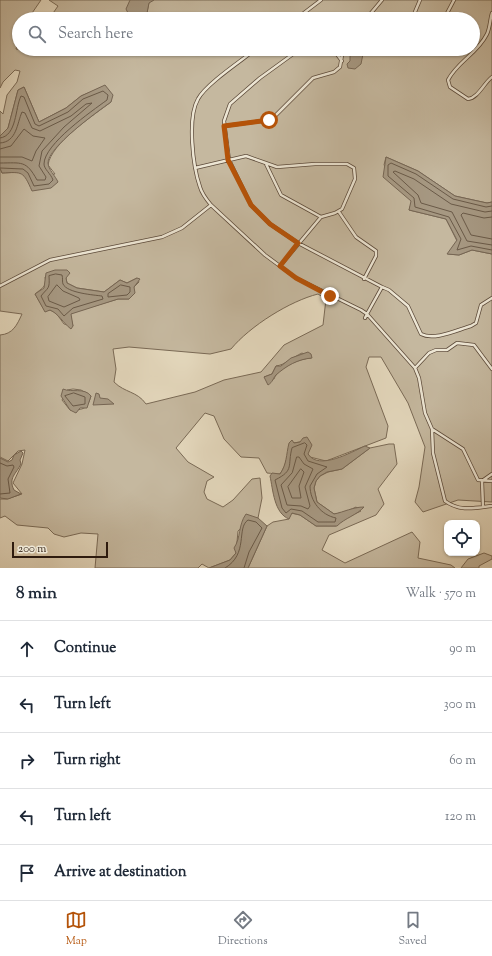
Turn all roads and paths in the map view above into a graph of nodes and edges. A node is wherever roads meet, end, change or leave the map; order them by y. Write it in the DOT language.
graph roads {
  1 [pos="321,0"];
  2 [pos="382,0"];
  3 [pos="420,0"];
  4 [pos="454,0"];
  5 [pos="306,12"];
  6 [pos="372,12"];
  7 [pos="415,12"];
  8 [pos="448,12"];
  9 [pos="492,13"];
  10 [pos="480,43"];
  11 [pos="247,56"];
  12 [pos="290,56"];
  13 [pos="338,56"];
  14 [pos="342,56"];
  15 [pos="467,56"];
  16 [pos="342,62"];
  17 [pos="492,77"];
  18 [pos="224,126"];
  19 [pos="228,160"];
  20 [pos="266,164"];
  21 [pos="195,168"];
  22 [pos="211,205"];
  23 [pos="339,212"];
  24 [pos="321,217"];
  25 [pos="298,243"];
  26 [pos="280,266"];
  27 [pos="364,279"];
  28 [pos="0,286"];
  29 [pos="382,287"];
  30 [pos="492,298"];
  31 [pos="367,314"];
  32 [pos="365,318"];
  33 [pos="415,368"];
  34 [pos="492,369"];
  35 [pos="432,429"];
  36 [pos="492,474"];
  37 [pos="482,481"];
  38 [pos="492,481"];
  39 [pos="492,506"];
  40 [pos="483,507"];
  1 -- 5 [label="street"];
  2 -- 6 [label="street"];
  3 -- 7 [label="street"];
  4 -- 8 [label="street"];
  9 -- 10 [label="street"];
  11 -- 21 [label="street"];
  12 -- 18 [label="street"];
  13 -- 16 [label="street"];
  14 -- 16 [label="street"];
  15 -- 17 [label="street"];
  16 -- 18 [label="street"];
  18 -- 19 [label="street"];
  19 -- 20 [label="street"];
  19 -- 21 [label="street"];
  19 -- 25 [label="street"];
  20 -- 23 [label="street"];
  20 -- 24 [label="street"];
  21 -- 22 [label="street"];
  22 -- 26 [label="street"];
  22 -- 28 [label="street"];
  23 -- 24 [label="street"];
  23 -- 27 [label="street"];
  24 -- 25 [label="street"];
  25 -- 26 [label="street"];
  25 -- 27 [label="street"];
  26 -- 31 [label="street"];
  27 -- 29 [label="street"];
  29 -- 30 [label="street"];
  29 -- 31 [label="street"];
  31 -- 32 [label="street"];
  31 -- 33 [label="street"];
  33 -- 34 [label="street"];
  33 -- 35 [label="street"];
  35 -- 37 [label="street"];
  35 -- 40 [label="street"];
  36 -- 37 [label="street"];
  37 -- 38 [label="street"];
  37 -- 40 [label="street"];
  39 -- 40 [label="street"];
}
